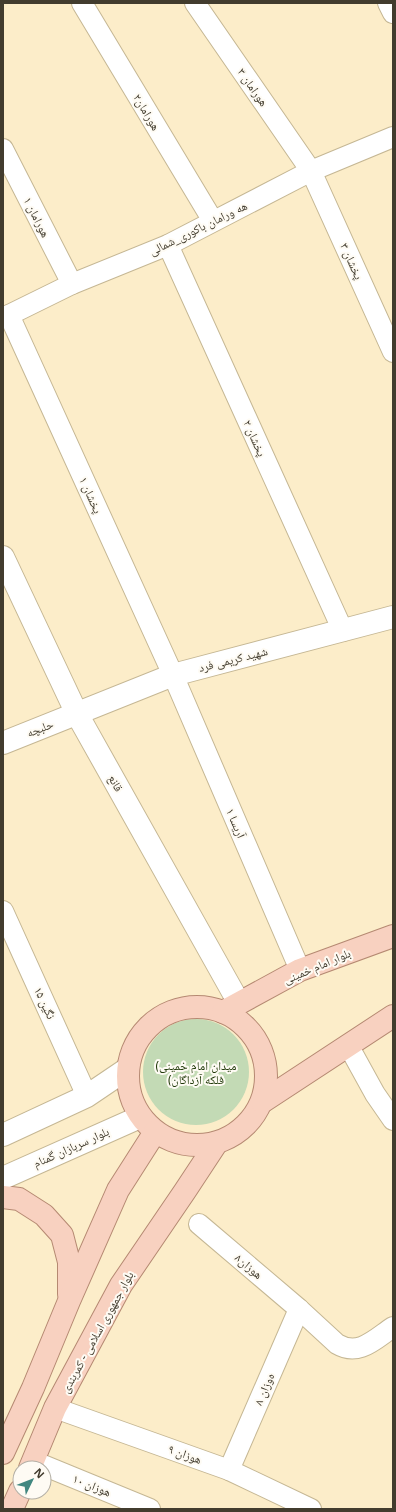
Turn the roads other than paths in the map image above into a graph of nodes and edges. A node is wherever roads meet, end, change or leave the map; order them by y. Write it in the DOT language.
graph roads {
  1 [pos="82,3"];
  2 [pos="195,3"];
  3 [pos="388,3"];
  4 [pos="393,13"];
  5 [pos="393,137"];
  6 [pos="3,149"];
  7 [pos="311,171"];
  8 [pos="213,221"];
  9 [pos="168,245"];
  10 [pos="72,284"];
  11 [pos="6,316"];
  12 [pos="393,352"];
  13 [pos="3,558"];
  14 [pos="393,617"];
  15 [pos="343,631"];
  16 [pos="173,675"];
  17 [pos="77,714"];
  18 [pos="3,743"];
  19 [pos="3,911"];
  20 [pos="393,936"];
  21 [pos="300,970"];
  22 [pos="231,1008"];
  23 [pos="393,1016"];
  24 [pos="348,1045"];
  25 [pos="127,1069"];
  26 [pos="87,1096"];
  27 [pos="262,1102"];
  28 [pos="140,1117"];
  29 [pos="393,1120"];
  30 [pos="155,1132"];
  31 [pos="3,1135"];
  32 [pos="216,1144"];
  33 [pos="3,1178"];
  34 [pos="3,1197"];
  35 [pos="199,1224"];
  36 [pos="69,1301"];
  37 [pos="299,1309"];
  38 [pos="393,1327"];
  39 [pos="55,1408"];
  40 [pos="3,1453"];
  41 [pos="33,1460"];
  42 [pos="228,1470"];
  43 [pos="52,1472"];
  44 [pos="150,1509"];
  45 [pos="311,1509"];
  1 -- 8 [label="street, هورامان۲"];
  2 -- 7 [label="street, هورامان ۳"];
  3 -- 4 [label="street"];
  5 -- 7 [label="street, هه ورامان باکوری_شمالی"];
  6 -- 10 [label="street, هورامان ۱"];
  7 -- 8 [label="street, هه ورامان باکوری_شمالی"];
  7 -- 12 [label="street, پخشان ۳"];
  8 -- 9 [label="street, هه ورامان باکوری_شمالی"];
  9 -- 10 [label="street, هه ورامان باکوری_شمالی"];
  9 -- 15 [label="street, پخشان ۲"];
  10 -- 11 [label="street, هه ورامان باکوری_شمالی"];
  11 -- 16 [label="street, پخشان ۱"];
  13 -- 17 [label="main road, قانع"];
  14 -- 15 [label="main road, شهید کریمی فرد"];
  15 -- 16 [label="main road, شهید کریمی فرد"];
  16 -- 17 [label="main road, شهید کریمی فرد"];
  16 -- 21 [label="street, آریسا ۱"];
  17 -- 18 [label="main road, حلبچه"];
  17 -- 22 [label="main road, قانع"];
  19 -- 26 [label="street, نگین ۱۵"];
  20 -- 21 [label="main road, بلوار امام خمینی"];
  21 -- 22 [label="main road, بلوار امام خمینی"];
  22 -- 25 [label="main road"];
  22 -- 27 [label="main road"];
  23 -- 24 [label="main road"];
  24 -- 27 [label="main road"];
  24 -- 29 [label="street"];
  25 -- 26 [label="main road"];
  25 -- 28 [label="main road"];
  26 -- 31 [label="main road"];
  27 -- 32 [label="main road"];
  28 -- 30 [label="main road"];
  28 -- 33 [label="main road, بلوار سربازان گمنام"];
  30 -- 32 [label="main road"];
  30 -- 36 [label="main road"];
  32 -- 39 [label="main road, بلوار جمهوری اسلامی - کمربندی"];
  34 -- 36 [label="main road"];
  35 -- 37 [label="street, هوزان۸"];
  36 -- 40 [label="main road"];
  37 -- 38 [label="street, هوزان۸"];
  37 -- 42 [label="street, ەوزان ۸"];
  39 -- 41 [label="main road, بلوار جمهوری اسلامی - کمربندی"];
  39 -- 42 [label="street, هوزان ۹"];
  42 -- 45 [label="street, هوزان ۹"];
  43 -- 44 [label="street, هوزان ۱۰"];
}
